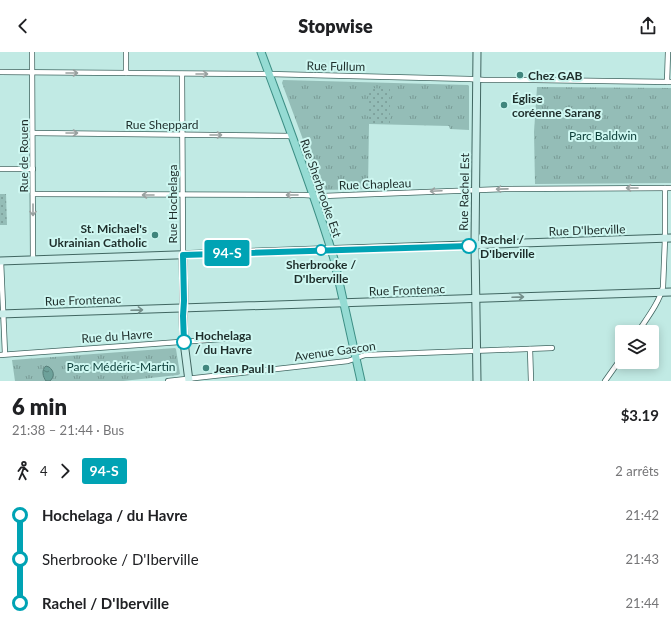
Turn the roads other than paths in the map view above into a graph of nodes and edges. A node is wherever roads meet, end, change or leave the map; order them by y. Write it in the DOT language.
graph roads {
  1 [pos="32,52"];
  2 [pos="126,52"];
  3 [pos="260,52"];
  4 [pos="477,52"];
  5 [pos="668,52"];
  6 [pos="0,72"];
  7 [pos="33,73"];
  8 [pos="126,73"];
  9 [pos="182,74"];
  10 [pos="269,74"];
  11 [pos="476,79"];
  12 [pos="669,82"];
  13 [pos="33,133"];
  14 [pos="183,134"];
  15 [pos="292,136"];
  16 [pos="33,168"];
  17 [pos="0,169"];
  18 [pos="665,188"];
  19 [pos="671,188"];
  20 [pos="475,190"];
  21 [pos="33,194"];
  22 [pos="183,195"];
  23 [pos="313,195"];
  24 [pos="668,239"];
  25 [pos="475,245"];
  26 [pos="331,250"];
  27 [pos="183,255"];
  28 [pos="33,260"];
  29 [pos="0,261"];
  30 [pos="671,292"];
  31 [pos="662,293"];
  32 [pos="475,298"];
  33 [pos="343,303"];
  34 [pos="183,308"];
  35 [pos="2,314"];
  36 [pos="642,325"];
  37 [pos="235,338"];
  38 [pos="184,342"];
  39 [pos="552,348"];
  40 [pos="530,349"];
  41 [pos="476,351"];
  42 [pos="2,355"];
  43 [pos="356,358"];
  44 [pos="615,367"];
  45 [pos="189,380"];
  46 [pos="168,381"];
  47 [pos="361,381"];
  48 [pos="477,381"];
  49 [pos="531,381"];
  50 [pos="605,381"];
  1 -- 7 [label="street, Rue de Rouen"];
  2 -- 8 [label="street"];
  3 -- 10 [label="main road, Rue Sherbrooke Est"];
  4 -- 11 [label="main road, Rue Rachel Est"];
  5 -- 12 [label="street"];
  6 -- 7 [label="street, Rue Fullum"];
  7 -- 8 [label="street, Rue Fullum, one-way"];
  7 -- 13 [label="street, Rue de Rouen"];
  8 -- 9 [label="street, Rue Fullum"];
  9 -- 10 [label="street, Rue Fullum, one-way"];
  9 -- 14 [label="street, Rue Hochelaga"];
  10 -- 11 [label="street, Rue Fullum"];
  10 -- 15 [label="main road, Rue Sherbrooke Est"];
  11 -- 12 [label="street, Rue Fullum"];
  11 -- 20 [label="main road, Rue Rachel Est"];
  13 -- 14 [label="street, Rue Sheppard, one-way"];
  13 -- 16 [label="street, Rue de Rouen"];
  14 -- 15 [label="street, Rue Sheppard, one-way"];
  14 -- 22 [label="street, Rue Hochelaga"];
  15 -- 23 [label="main road, Rue Sherbrooke Est"];
  16 -- 17 [label="street"];
  16 -- 21 [label="street, Rue de Rouen"];
  18 -- 19 [label="street, Rue Chapleau"];
  18 -- 20 [label="street, Rue Chapleau, one-way"];
  18 -- 24 [label="street"];
  20 -- 23 [label="street, Rue Chapleau, one-way"];
  20 -- 25 [label="main road, Rue Rachel Est"];
  22 -- 21 [label="street, Rue Chapleau, one-way"];
  21 -- 28 [label="street, Rue de Rouen, one-way"];
  23 -- 22 [label="street, Rue Chapleau, one-way"];
  22 -- 27 [label="street, Rue Hochelaga"];
  23 -- 26 [label="main road, Rue Sherbrooke Est"];
  24 -- 25 [label="main road, Rue D'Iberville"];
  24 -- 31 [label="street"];
  25 -- 26 [label="main road, Rue D'Iberville"];
  25 -- 32 [label="main road, Rue Rachel Est"];
  26 -- 27 [label="main road, Rue D'Iberville"];
  26 -- 33 [label="main road, Rue Sherbrooke Est"];
  27 -- 28 [label="main road, Rue D'Iberville"];
  27 -- 34 [label="main road, Rue Hochelaga"];
  28 -- 29 [label="main road, Rue D'Iberville"];
  29 -- 35 [label="street"];
  30 -- 31 [label="main road, Rue Frontenac"];
  32 -- 31 [label="main road, Rue Frontenac, one-way"];
  31 -- 36 [label="street"];
  32 -- 33 [label="main road, Rue Frontenac"];
  32 -- 41 [label="main road, Rue Rachel Est"];
  33 -- 34 [label="main road, Rue Frontenac"];
  33 -- 43 [label="main road, Rue Sherbrooke Est"];
  35 -- 34 [label="main road, Rue Frontenac, one-way"];
  34 -- 38 [label="main road, Rue Hochelaga"];
  35 -- 42 [label="street"];
  37 -- 38 [label="street, Rue du Havre"];
  38 -- 42 [label="street, Rue du Havre"];
  38 -- 45 [label="main road, Rue Hochelaga"];
  39 -- 40 [label="street, Avenue Gascon"];
  40 -- 41 [label="street, Avenue Gascon"];
  40 -- 49 [label="street"];
  41 -- 43 [label="street, Avenue Gascon"];
  41 -- 48 [label="main road, Rue Rachel Est"];
  43 -- 45 [label="street, Avenue Gascon"];
  43 -- 47 [label="main road, Rue Sherbrooke Est"];
  44 -- 50 [label="street"];
  45 -- 46 [label="street, Avenue Gascon"];
}
